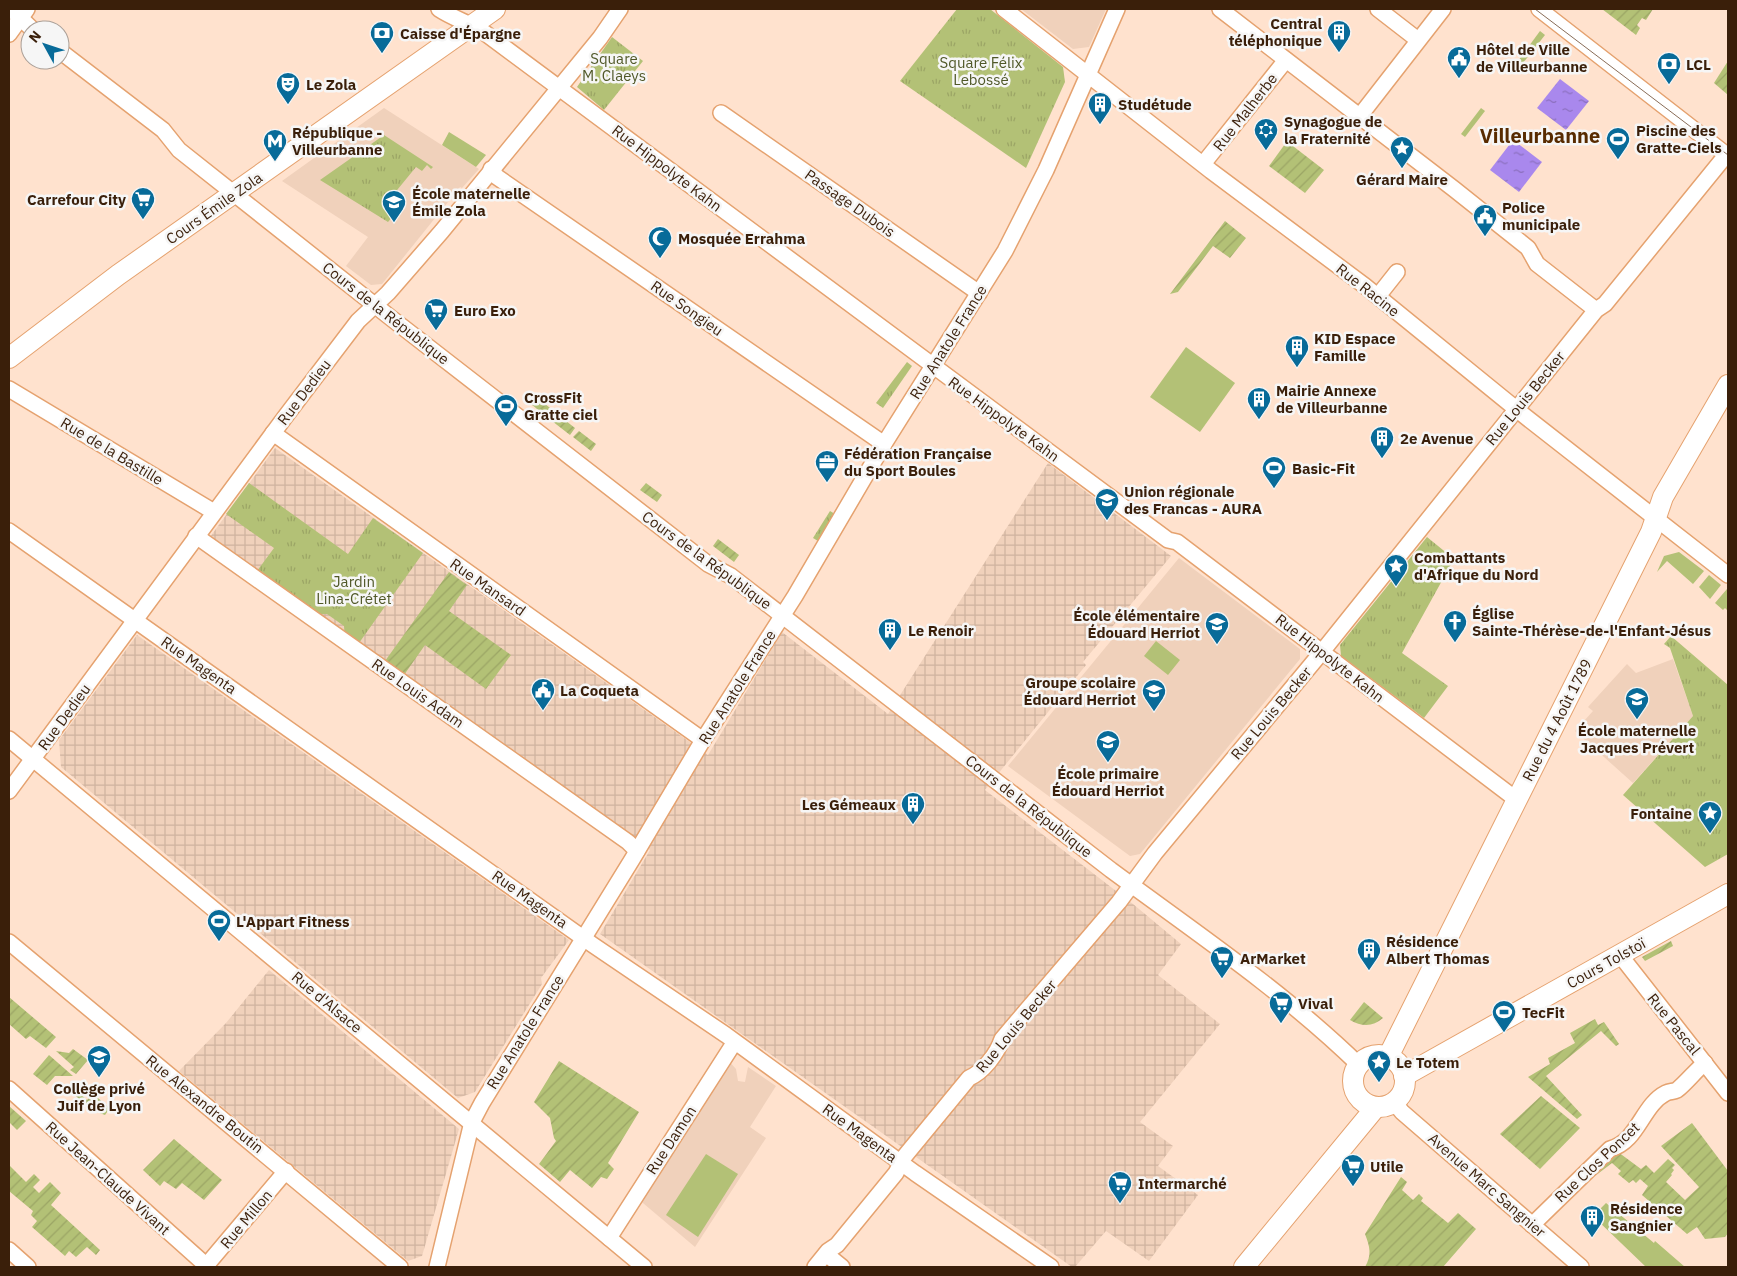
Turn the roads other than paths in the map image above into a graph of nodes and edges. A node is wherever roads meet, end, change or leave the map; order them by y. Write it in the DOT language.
graph roads {
  1 [pos="439,9"];
  2 [pos="495,9"];
  3 [pos="620,9"];
  4 [pos="1004,9"];
  5 [pos="1117,9"];
  6 [pos="1220,9"];
  7 [pos="1378,9"];
  8 [pos="1443,9"];
  9 [pos="1539,9"];
  10 [pos="20,12"];
  11 [pos="473,25"];
  12 [pos="9,34"];
  13 [pos="1418,40"];
  14 [pos="70,59"];
  15 [pos="1286,60"];
  16 [pos="1087,74"];
  17 [pos="559,88"];
  18 [pos="721,113"];
  19 [pos="1359,117"];
  20 [pos="1728,155"];
  21 [pos="1203,164"];
  22 [pos="492,169"];
  23 [pos="235,192"];
  24 [pos="1397,272"];
  25 [pos="979,294"];
  26 [pos="1378,296"];
  27 [pos="375,304"];
  28 [pos="1596,310"];
  29 [pos="9,358"];
  30 [pos="932,366"];
  31 [pos="1728,385"];
  32 [pos="9,389"];
  33 [pos="1516,409"];
  34 [pos="273,433"];
  35 [pos="884,444"];
  36 [pos="214,512"];
  37 [pos="1656,518"];
  38 [pos="9,531"];
  39 [pos="196,536"];
  40 [pos="1728,575"];
  41 [pos="782,616"];
  42 [pos="136,620"];
  43 [pos="1320,653"];
  44 [pos="9,739"];
  45 [pos="703,740"];
  46 [pos="33,759"];
  47 [pos="9,791"];
  48 [pos="1517,800"];
  49 [pos="638,851"];
  50 [pos="1132,884"];
  51 [pos="1728,894"];
  52 [pos="584,937"];
  53 [pos="9,942"];
  54 [pos="1620,955"];
  55 [pos="734,1043"];
  56 [pos="1388,1057"];
  57 [pos="1705,1063"];
  58 [pos="1359,1065"];
  59 [pos="1404,1076"];
  60 [pos="9,1089"];
  61 [pos="1728,1093"];
  62 [pos="1385,1105"];
  63 [pos="472,1122"];
  64 [pos="901,1162"];
  65 [pos="286,1171"];
  66 [pos="1532,1225"];
  67 [pos="609,1238"];
  68 [pos="9,1250"];
  69 [pos="826,1254"];
  70 [pos="28,1267"];
  71 [pos="206,1267"];
  72 [pos="400,1267"];
  73 [pos="437,1267"];
  74 [pos="644,1267"];
  75 [pos="815,1267"];
  76 [pos="842,1267"];
  77 [pos="1050,1267"];
  78 [pos="1244,1267"];
  79 [pos="1581,1267"];
  1 -- 11 [label="street, Rue Hippolyte Kahn"];
  2 -- 11 [label="main road, Cours Émile Zola"];
  3 -- 17 [label="street, Rue Dedieu"];
  4 -- 16 [label="street, Rue Racine"];
  5 -- 16 [label="street, Rue Anatole France"];
  6 -- 15 [label="street"];
  7 -- 13 [label="street"];
  8 -- 13 [label="street"];
  9 -- 20 [label="street"];
  10 -- 12 [label="street"];
  11 -- 17 [label="street, Rue Hippolyte Kahn"];
  11 -- 23 [label="main road, Cours Émile Zola"];
  13 -- 19 [label="street"];
  14 -- 23 [label="street, Cours de la République"];
  15 -- 19 [label="street"];
  15 -- 21 [label="street, Rue Malherbe"];
  16 -- 21 [label="street, Rue Racine"];
  16 -- 25 [label="street, Rue Anatole France"];
  17 -- 22 [label="street, Rue Dedieu"];
  17 -- 30 [label="street, Rue Hippolyte Kahn"];
  18 -- 25 [label="street, Passage Dubois"];
  19 -- 28 [label="street"];
  20 -- 28 [label="street, Rue Louis Becker"];
  21 -- 26 [label="street, Rue Racine"];
  22 -- 27 [label="street, Rue Dedieu"];
  22 -- 35 [label="street, Rue Songieu"];
  23 -- 27 [label="street, Cours de la République"];
  23 -- 29 [label="main road, Cours Émile Zola"];
  24 -- 26 [label="street"];
  25 -- 30 [label="street, Rue Anatole France"];
  26 -- 33 [label="street, Rue Racine"];
  27 -- 34 [label="street, Rue Dedieu"];
  27 -- 41 [label="street, Cours de la République"];
  28 -- 33 [label="street, Rue Louis Becker"];
  30 -- 35 [label="street, Rue Anatole France"];
  30 -- 43 [label="street, Rue Hippolyte Kahn"];
  31 -- 37 [label="main road, Rue du 4 Août 1789"];
  32 -- 36 [label="street, Rue de la Bastille"];
  33 -- 37 [label="street, Rue Racine"];
  33 -- 43 [label="street, Rue Louis Becker"];
  34 -- 36 [label="street, Rue Dedieu"];
  34 -- 45 [label="street, Rue Mansard"];
  35 -- 41 [label="street, Rue Anatole France"];
  36 -- 39 [label="street, Rue Dedieu"];
  37 -- 40 [label="street, Rue Racine"];
  37 -- 48 [label="main road, Rue du 4 Août 1789"];
  38 -- 42 [label="street, Rue Magenta"];
  39 -- 42 [label="street, Rue Dedieu"];
  39 -- 49 [label="street, Rue Louis Adam"];
  41 -- 45 [label="street, Rue Anatole France"];
  41 -- 50 [label="street, Cours de la République"];
  42 -- 46 [label="street, Rue Dedieu"];
  42 -- 52 [label="street, Rue Magenta"];
  43 -- 48 [label="street, Rue Hippolyte Kahn"];
  43 -- 50 [label="street, Rue Louis Becker"];
  44 -- 46 [label="street, Rue d'Alsace"];
  45 -- 49 [label="street, Rue Anatole France"];
  46 -- 47 [label="street, Rue Dedieu"];
  46 -- 63 [label="street, Rue d'Alsace"];
  48 -- 56 [label="main road, Rue du 4 Août 1789"];
  49 -- 52 [label="street, Rue Anatole France"];
  50 -- 58 [label="street, Cours de la République"];
  50 -- 64 [label="street, Rue Louis Becker"];
  51 -- 54 [label="main road, Cours Tolstoï"];
  52 -- 55 [label="street, Rue Magenta"];
  52 -- 63 [label="street, Rue Anatole France"];
  53 -- 65 [label="street, Rue Alexandre Boutin"];
  54 -- 57 [label="street, Rue Pascal"];
  54 -- 59 [label="main road, Cours Tolstoï"];
  55 -- 64 [label="street, Rue Magenta"];
  55 -- 67 [label="street, Rue Damon"];
  56 -- 58 [label="main road"];
  56 -- 59 [label="main road"];
  57 -- 61 [label="street, Rue Pascal"];
  57 -- 66 [label="street, Rue Clos Poncet"];
  58 -- 62 [label="main road"];
  59 -- 62 [label="main road"];
  60 -- 71 [label="street, Rue Jean-Claude Vivant"];
  62 -- 66 [label="street, Avenue Marc Sangnier"];
  62 -- 78 [label="main road"];
  63 -- 67 [label="street, Rue d'Alsace"];
  63 -- 73 [label="street, Rue Anatole France"];
  64 -- 69 [label="street, Rue Louis Becker"];
  64 -- 77 [label="street, Rue Magenta"];
  65 -- 71 [label="street, Rue Millon"];
  65 -- 72 [label="street, Rue Alexandre Boutin"];
  66 -- 79 [label="street, Avenue Marc Sangnier"];
  67 -- 74 [label="street, Rue d'Alsace"];
  68 -- 70 [label="street"];
  69 -- 75 [label="street, Rue Louis Becker"];
  69 -- 76 [label="street"];
}
